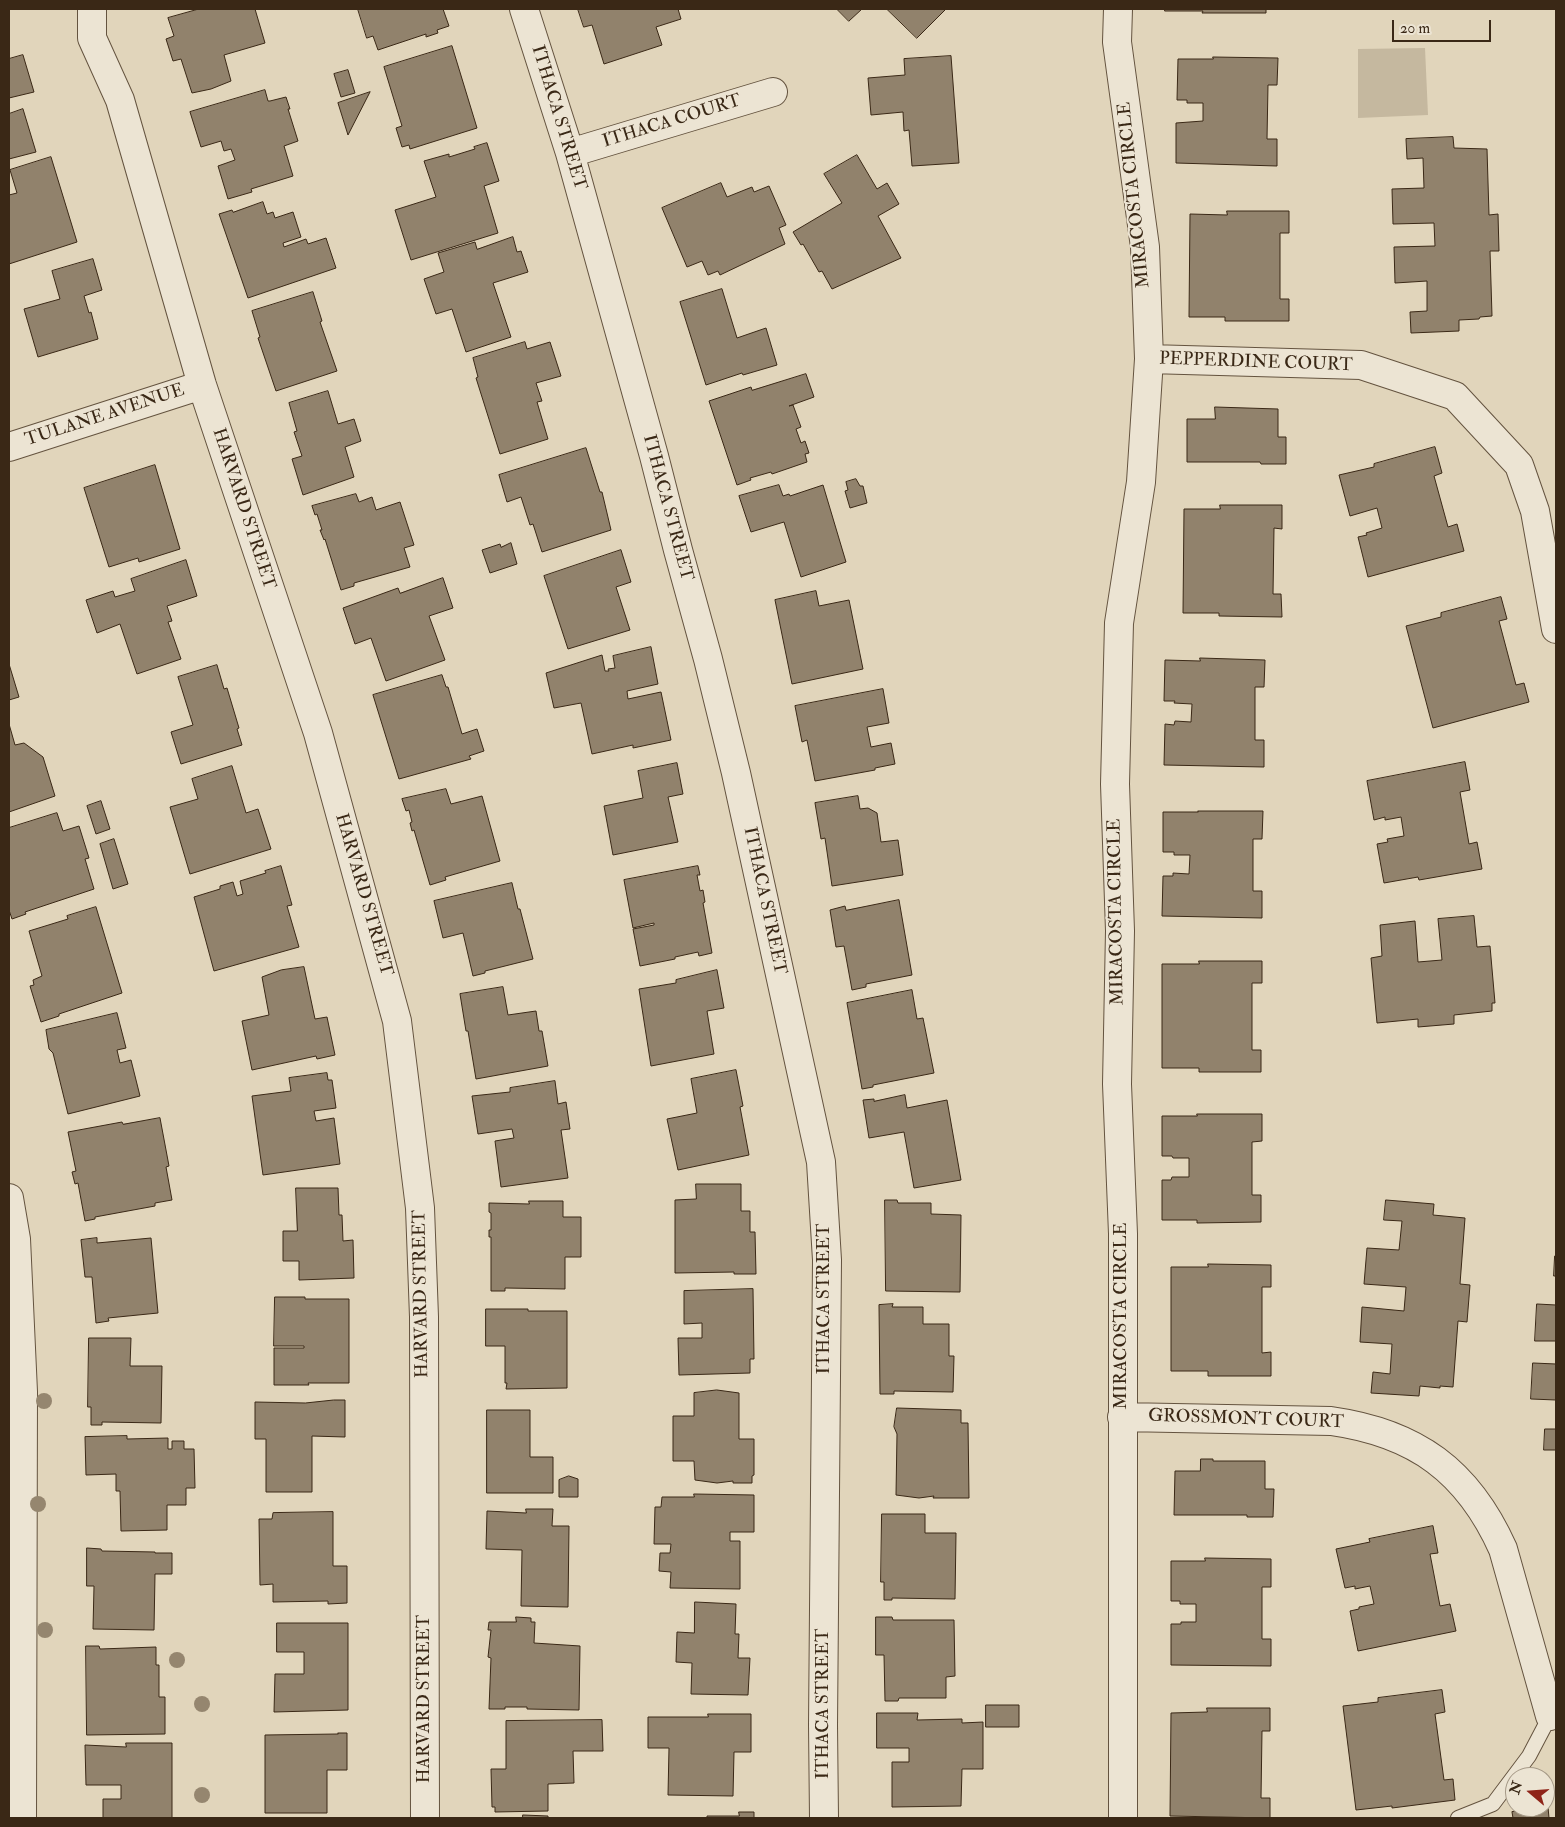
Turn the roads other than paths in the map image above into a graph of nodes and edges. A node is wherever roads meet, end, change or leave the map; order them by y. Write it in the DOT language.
graph roads {
  1 [pos="92,9"];
  2 [pos="524,9"];
  3 [pos="1118,9"];
  4 [pos="773,92"];
  5 [pos="570,153"];
  6 [pos="1149,360"];
  7 [pos="202,385"];
  8 [pos="9,447"];
  9 [pos="1556,629"];
  10 [pos="9,1198"];
  11 [pos="12,1240"];
  12 [pos="1122,1417"];
  13 [pos="1550,1716"];
  14 [pos="22,1818"];
  15 [pos="426,1818"];
  16 [pos="824,1818"];
  17 [pos="1123,1818"];
  18 [pos="1458,1818"];
  1 -- 7 [label="street, HARVARD STREET"];
  2 -- 5 [label="street, ITHACA STREET"];
  3 -- 6 [label="street, MIRACOSTA CIRCLE"];
  4 -- 5 [label="street, ITHACA COURT"];
  5 -- 16 [label="street, ITHACA STREET"];
  6 -- 9 [label="street, PEPPERDINE COURT"];
  6 -- 12 [label="street, MIRACOSTA CIRCLE"];
  7 -- 8 [label="street, TULANE AVENUE"];
  7 -- 15 [label="street, HARVARD STREET"];
  10 -- 11 [label="street"];
  11 -- 14 [label="street"];
  12 -- 13 [label="street, GROSSMONT COURT"];
  12 -- 17 [label="street, MIRACOSTA CIRCLE"];
  13 -- 18 [label="lane"];
}
